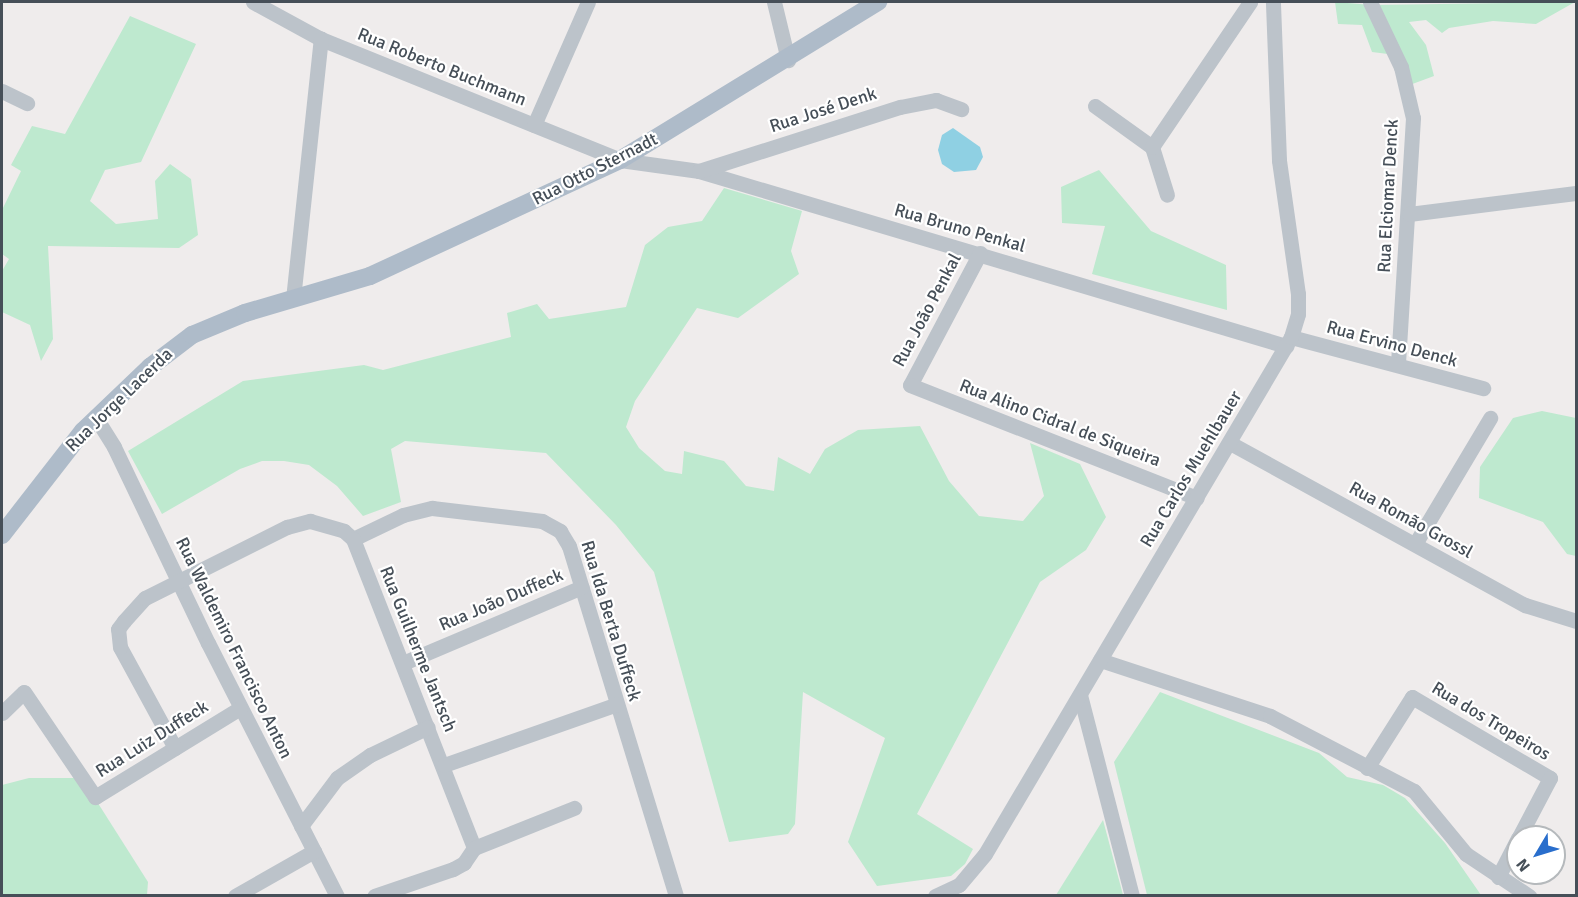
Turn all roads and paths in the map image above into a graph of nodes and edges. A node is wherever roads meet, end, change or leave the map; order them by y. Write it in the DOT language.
graph roads {
  1 [pos="253,2"];
  2 [pos="588,2"];
  3 [pos="774,2"];
  4 [pos="879,2"];
  5 [pos="1250,2"];
  6 [pos="1273,2"];
  7 [pos="1370,2"];
  8 [pos="321,39"];
  9 [pos="788,60"];
  10 [pos="2,91"];
  11 [pos="27,103"];
  12 [pos="1095,106"];
  13 [pos="961,109"];
  14 [pos="534,125"];
  15 [pos="1152,147"];
  16 [pos="620,160"];
  17 [pos="699,171"];
  18 [pos="1576,193"];
  19 [pos="1167,195"];
  20 [pos="1409,214"];
  21 [pos="980,254"];
  22 [pos="294,299"];
  23 [pos="1288,342"];
  24 [pos="1398,365"];
  25 [pos="909,385"];
  26 [pos="1483,388"];
  27 [pos="96,418"];
  28 [pos="1490,418"];
  29 [pos="1230,443"];
  30 [pos="1197,498"];
  31 [pos="2,535"];
  32 [pos="353,539"];
  33 [pos="1415,544"];
  34 [pos="178,581"];
  35 [pos="582,588"];
  36 [pos="1576,621"];
  37 [pos="1100,660"];
  38 [pos="403,663"];
  39 [pos="1080,695"];
  40 [pos="617,704"];
  41 [pos="240,708"];
  42 [pos="2,713"];
  43 [pos="428,727"];
  44 [pos="175,748"];
  45 [pos="444,765"];
  46 [pos="1367,768"];
  47 [pos="574,808"];
  48 [pos="1525,825"];
  49 [pos="301,826"];
  50 [pos="474,848"];
  51 [pos="314,851"];
  52 [pos="1506,861"];
  53 [pos="1498,877"];
  54 [pos="235,896"];
  55 [pos="337,896"];
  56 [pos="374,896"];
  57 [pos="676,896"];
  58 [pos="935,896"];
  59 [pos="1132,896"];
  60 [pos="1529,896"];
  1 -- 8 [label="street, Rua Roberto Buchmann"];
  2 -- 14 [label="street"];
  3 -- 9 [label="street"];
  4 -- 9 [label="main road, Rua Otto Sternadt"];
  5 -- 15 [label="street"];
  6 -- 23 [label="street, Rua Carlos Muehlbauer"];
  7 -- 20 [label="street, Rua Elciomar Denck"];
  8 -- 14 [label="street, Rua Roberto Buchmann"];
  8 -- 22 [label="street"];
  9 -- 16 [label="main road, Rua Otto Sternadt"];
  10 -- 11 [label="street"];
  12 -- 15 [label="street"];
  13 -- 17 [label="street, Rua José Denk"];
  14 -- 16 [label="street, Rua Roberto Buchmann"];
  15 -- 19 [label="street"];
  16 -- 17 [label="street, Rua Bruno Penkal"];
  16 -- 22 [label="main road, Rua Otto Sternadt"];
  17 -- 21 [label="street, Rua Bruno Penkal"];
  18 -- 20 [label="street"];
  20 -- 24 [label="street, Rua Elciomar Denck"];
  21 -- 23 [label="street, Rua Bruno Penkal"];
  21 -- 25 [label="street, Rua João Penkal"];
  22 -- 27 [label="main road, Rua Jorge Lacerda"];
  23 -- 24 [label="street, Rua Ervino Denck"];
  23 -- 29 [label="street, Rua Carlos Muehlbauer"];
  24 -- 26 [label="street, Rua Ervino Denck"];
  25 -- 30 [label="street, Rua Alino Cidral de Siqueira"];
  27 -- 31 [label="main road, Rua Jorge Lacerda"];
  27 -- 34 [label="street, Rua Waldemiro Francisco Anton"];
  28 -- 33 [label="street"];
  29 -- 30 [label="street, Rua Carlos Muehlbauer"];
  29 -- 33 [label="street, Rua Romão Grossl"];
  30 -- 37 [label="street, Rua Carlos Muehlbauer"];
  32 -- 34 [label="street"];
  32 -- 35 [label="street, Rua Ida Berta Duffeck"];
  32 -- 38 [label="street, Rua Guilherme Jantsch"];
  33 -- 36 [label="street, Rua Romão Grossl"];
  34 -- 41 [label="street, Rua Waldemiro Francisco Anton"];
  34 -- 44 [label="street"];
  35 -- 38 [label="street, Rua João Duffeck"];
  35 -- 40 [label="street, Rua Ida Berta Duffeck"];
  37 -- 39 [label="street, Rua Carlos Muehlbauer"];
  37 -- 46 [label="street"];
  38 -- 43 [label="street, Rua Guilherme Jantsch"];
  39 -- 58 [label="street, Rua Carlos Muehlbauer"];
  39 -- 59 [label="street"];
  40 -- 45 [label="street"];
  40 -- 57 [label="street, Rua Ida Berta Duffeck"];
  41 -- 44 [label="street, Rua Luiz Duffeck"];
  41 -- 49 [label="street, Rua Waldemiro Francisco Anton"];
  42 -- 44 [label="street, Rua Luiz Duffeck"];
  43 -- 45 [label="street, Rua Guilherme Jantsch"];
  43 -- 49 [label="street"];
  45 -- 50 [label="street, Rua Guilherme Jantsch"];
  46 -- 48 [label="street, Rua dos Tropeiros"];
  46 -- 53 [label="street"];
  47 -- 50 [label="street"];
  49 -- 51 [label="street, Rua Waldemiro Francisco Anton"];
  50 -- 56 [label="street"];
  51 -- 54 [label="street"];
  51 -- 55 [label="street, Rua Waldemiro Francisco Anton"];
  52 -- 53 [label="street"];
  53 -- 60 [label="street"];
}
